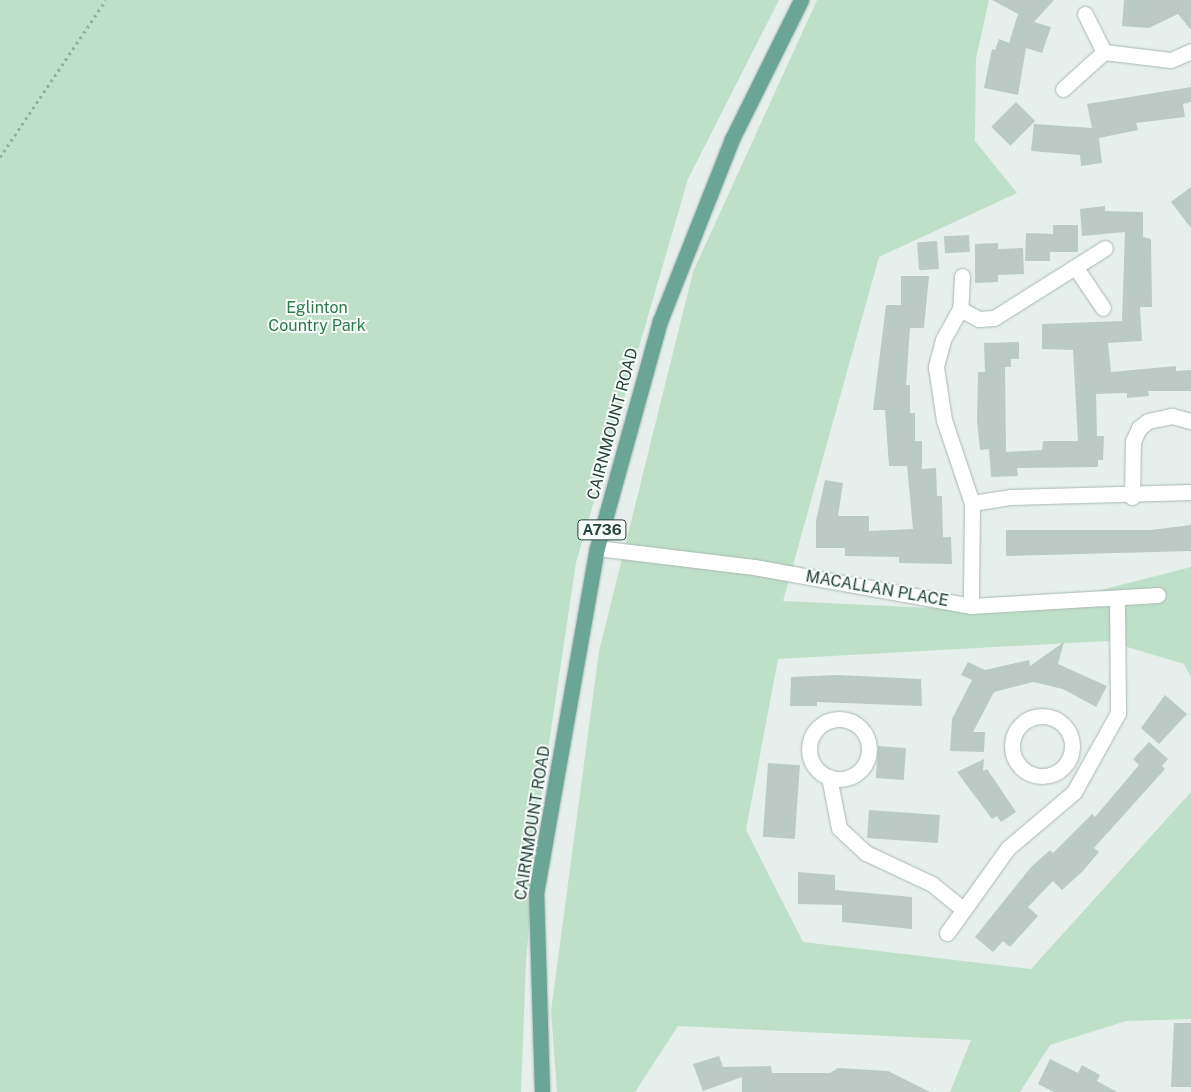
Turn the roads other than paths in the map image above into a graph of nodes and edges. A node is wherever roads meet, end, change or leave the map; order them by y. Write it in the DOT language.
graph roads {
  1 [pos="801,0"];
  2 [pos="1085,14"];
  3 [pos="1191,51"];
  4 [pos="1104,52"];
  5 [pos="1063,89"];
  6 [pos="1104,248"];
  7 [pos="1076,268"];
  8 [pos="962,276"];
  9 [pos="1104,308"];
  10 [pos="960,309"];
  11 [pos="1191,421"];
  12 [pos="1191,492"];
  13 [pos="1132,497"];
  14 [pos="972,503"];
  15 [pos="597,548"];
  16 [pos="1158,595"];
  17 [pos="1117,601"];
  18 [pos="971,606"];
  19 [pos="1058,772"];
  20 [pos="829,776"];
  21 [pos="1074,792"];
  22 [pos="964,910"];
  23 [pos="947,933"];
  24 [pos="542,1092"];
  1 -- 15 [label="main road, CAIRNMOUNT ROAD / A736"];
  2 -- 4 [label="street"];
  3 -- 4 [label="street"];
  4 -- 5 [label="street"];
  6 -- 7 [label="street"];
  7 -- 9 [label="street"];
  7 -- 10 [label="street"];
  8 -- 10 [label="street"];
  10 -- 14 [label="street"];
  11 -- 13 [label="street"];
  12 -- 13 [label="street"];
  13 -- 14 [label="street"];
  14 -- 18 [label="street"];
  15 -- 18 [label="street, MACALLAN PLACE"];
  15 -- 24 [label="main road, CAIRNMOUNT ROAD / A736"];
  16 -- 17 [label="street, MACALLAN PLACE"];
  17 -- 18 [label="street, MACALLAN PLACE"];
  17 -- 21 [label="street"];
  19 -- 19 [label="street"];
  19 -- 21 [label="street"];
  20 -- 22 [label="street"];
  21 -- 22 [label="street"];
  22 -- 23 [label="street"];
}
